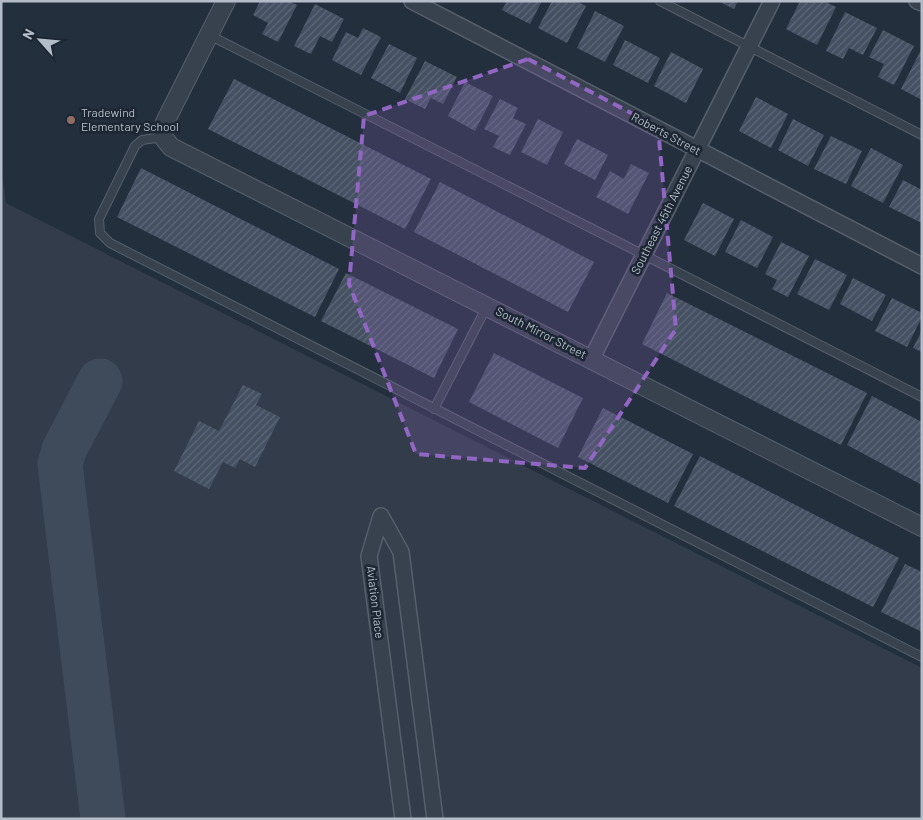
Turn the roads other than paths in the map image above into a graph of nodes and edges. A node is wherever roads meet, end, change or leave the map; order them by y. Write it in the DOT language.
graph roads {
  1 [pos="226,1"];
  2 [pos="412,1"];
  3 [pos="660,1"];
  4 [pos="772,1"];
  5 [pos="917,1"];
  6 [pos="922,4"];
  7 [pos="209,35"];
  8 [pos="748,47"];
  9 [pos="922,134"];
  10 [pos="163,137"];
  11 [pos="697,150"];
  12 [pos="644,255"];
  13 [pos="922,266"];
  14 [pos="487,306"];
  15 [pos="592,358"];
  16 [pos="922,397"];
  17 [pos="434,409"];
  18 [pos="922,527"];
  19 [pos="922,657"];
  20 [pos="403,819"];
  21 [pos="435,819"];
  1 -- 7 [label="street"];
  2 -- 11 [label="street, Roberts Street"];
  3 -- 8 [label="lane"];
  4 -- 8 [label="street, Southeast 45th Avenue"];
  5 -- 6 [label="street"];
  7 -- 10 [label="street"];
  7 -- 12 [label="lane"];
  8 -- 9 [label="lane"];
  8 -- 11 [label="street, Southeast 45th Avenue"];
  10 -- 14 [label="street, South Mirror Street"];
  10 -- 17 [label="lane"];
  11 -- 12 [label="street, Southeast 45th Avenue"];
  11 -- 13 [label="street, Roberts Street"];
  12 -- 15 [label="street, Southeast 45th Avenue"];
  12 -- 16 [label="lane"];
  14 -- 15 [label="street, South Mirror Street"];
  14 -- 17 [label="lane"];
  15 -- 18 [label="street, South Mirror Street"];
  17 -- 19 [label="lane"];
  20 -- 21 [label="street, Aviation Place"];
}
